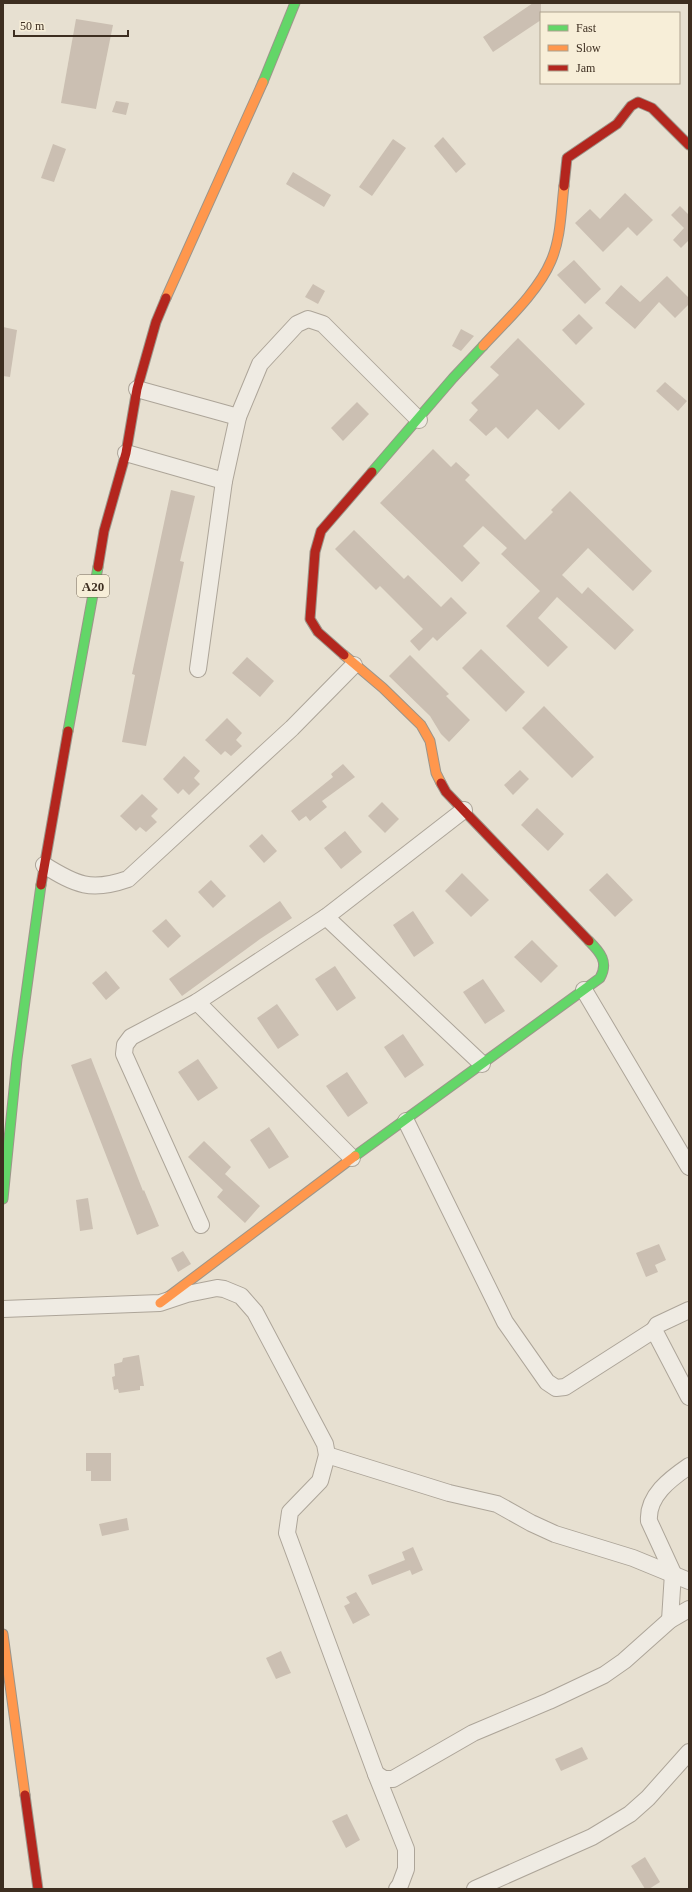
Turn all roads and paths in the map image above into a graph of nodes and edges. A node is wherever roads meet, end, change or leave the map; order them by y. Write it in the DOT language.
graph roads {
  1 [pos="295,3"];
  2 [pos="689,145"];
  3 [pos="137,389"];
  4 [pos="238,417"];
  5 [pos="419,420"];
  6 [pos="126,453"];
  7 [pos="224,481"];
  8 [pos="354,665"];
  9 [pos="198,669"];
  10 [pos="464,810"];
  11 [pos="44,865"];
  12 [pos="326,917"];
  13 [pos="584,990"];
  14 [pos="197,1002"];
  15 [pos="482,1064"];
  16 [pos="406,1121"];
  17 [pos="352,1158"];
  18 [pos="689,1167"];
  19 [pos="3,1199"];
  20 [pos="202,1225"];
  21 [pos="160,1303"];
  22 [pos="3,1309"];
  23 [pos="689,1310"];
  24 [pos="654,1330"];
  25 [pos="689,1396"];
  26 [pos="327,1456"];
  27 [pos="689,1466"];
  28 [pos="673,1574"];
  29 [pos="689,1581"];
  30 [pos="689,1610"];
  31 [pos="670,1620"];
  32 [pos="3,1634"];
  33 [pos="689,1752"];
  34 [pos="376,1774"];
  35 [pos="38,1889"];
  36 [pos="397,1889"];
  37 [pos="475,1889"];
  1 -- 3 [label="street, A20"];
  2 -- 5 [label="street"];
  3 -- 4 [label="street"];
  3 -- 6 [label="street, A20"];
  4 -- 5 [label="street"];
  4 -- 7 [label="street"];
  5 -- 8 [label="street"];
  6 -- 7 [label="street"];
  6 -- 11 [label="street, A20"];
  7 -- 9 [label="street"];
  8 -- 10 [label="street"];
  8 -- 11 [label="street"];
  10 -- 12 [label="street"];
  10 -- 13 [label="street"];
  11 -- 19 [label="street, A20"];
  12 -- 14 [label="street"];
  12 -- 15 [label="street"];
  13 -- 15 [label="street"];
  13 -- 18 [label="street"];
  14 -- 17 [label="street"];
  14 -- 20 [label="street"];
  15 -- 16 [label="street"];
  16 -- 17 [label="street"];
  16 -- 24 [label="street"];
  17 -- 21 [label="street"];
  21 -- 22 [label="street"];
  21 -- 26 [label="street"];
  23 -- 24 [label="street"];
  24 -- 25 [label="street"];
  26 -- 28 [label="street"];
  26 -- 34 [label="street"];
  27 -- 28 [label="street"];
  28 -- 29 [label="street"];
  28 -- 31 [label="street"];
  30 -- 31 [label="street"];
  31 -- 34 [label="street"];
  32 -- 35 [label="street"];
  33 -- 37 [label="street"];
  34 -- 36 [label="street"];
}
